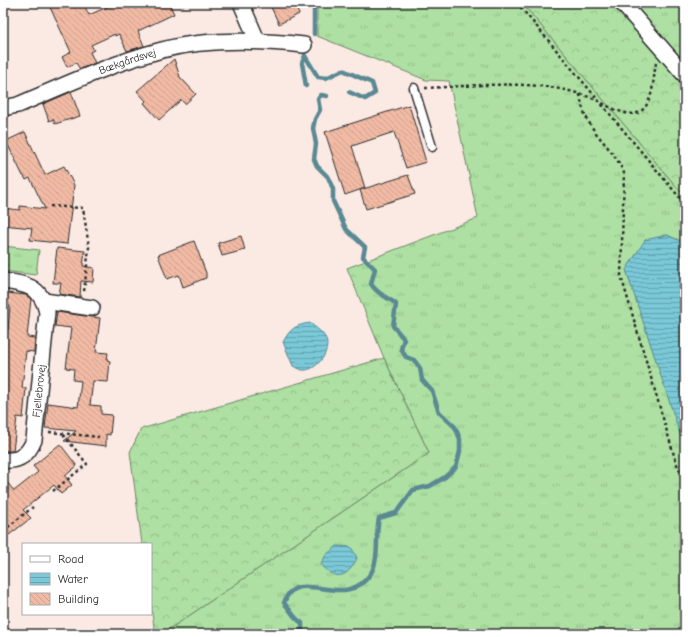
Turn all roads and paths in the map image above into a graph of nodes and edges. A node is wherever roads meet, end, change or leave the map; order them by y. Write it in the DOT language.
graph roads {
  1 [pos="241,3"];
  2 [pos="516,3"];
  3 [pos="622,3"];
  4 [pos="257,40"];
  5 [pos="304,45"];
  6 [pos="659,45"];
  7 [pos="685,75"];
  8 [pos="414,88"];
  9 [pos="580,94"];
  10 [pos="601,102"];
  11 [pos="3,108"];
  12 [pos="432,147"];
  13 [pos="685,204"];
  14 [pos="50,206"];
  15 [pos="3,281"];
  16 [pos="44,301"];
  17 [pos="87,307"];
  18 [pos="35,431"];
  19 [pos="63,434"];
  20 [pos="99,437"];
  21 [pos="3,460"];
  22 [pos="685,482"];
  23 [pos="53,491"];
  24 [pos="33,507"];
  25 [pos="3,531"];
  1 -- 4 [label="street"];
  2 -- 10 [label="path"];
  3 -- 6 [label="street"];
  4 -- 5 [label="street, Bækgårdsvej"];
  4 -- 11 [label="street, Bækgårdsvej"];
  6 -- 7 [label="street"];
  6 -- 10 [label="path"];
  8 -- 9 [label="path"];
  8 -- 12 [label="lane"];
  9 -- 10 [label="path"];
  9 -- 22 [label="path"];
  10 -- 13 [label="path"];
  14 -- 17 [label="path"];
  15 -- 16 [label="street"];
  16 -- 17 [label="street"];
  16 -- 18 [label="street, Fjellebrovej"];
  18 -- 19 [label="path"];
  18 -- 21 [label="street, Fjellebrovej"];
  19 -- 20 [label="path"];
  19 -- 23 [label="path"];
  24 -- 25 [label="path"];
}
